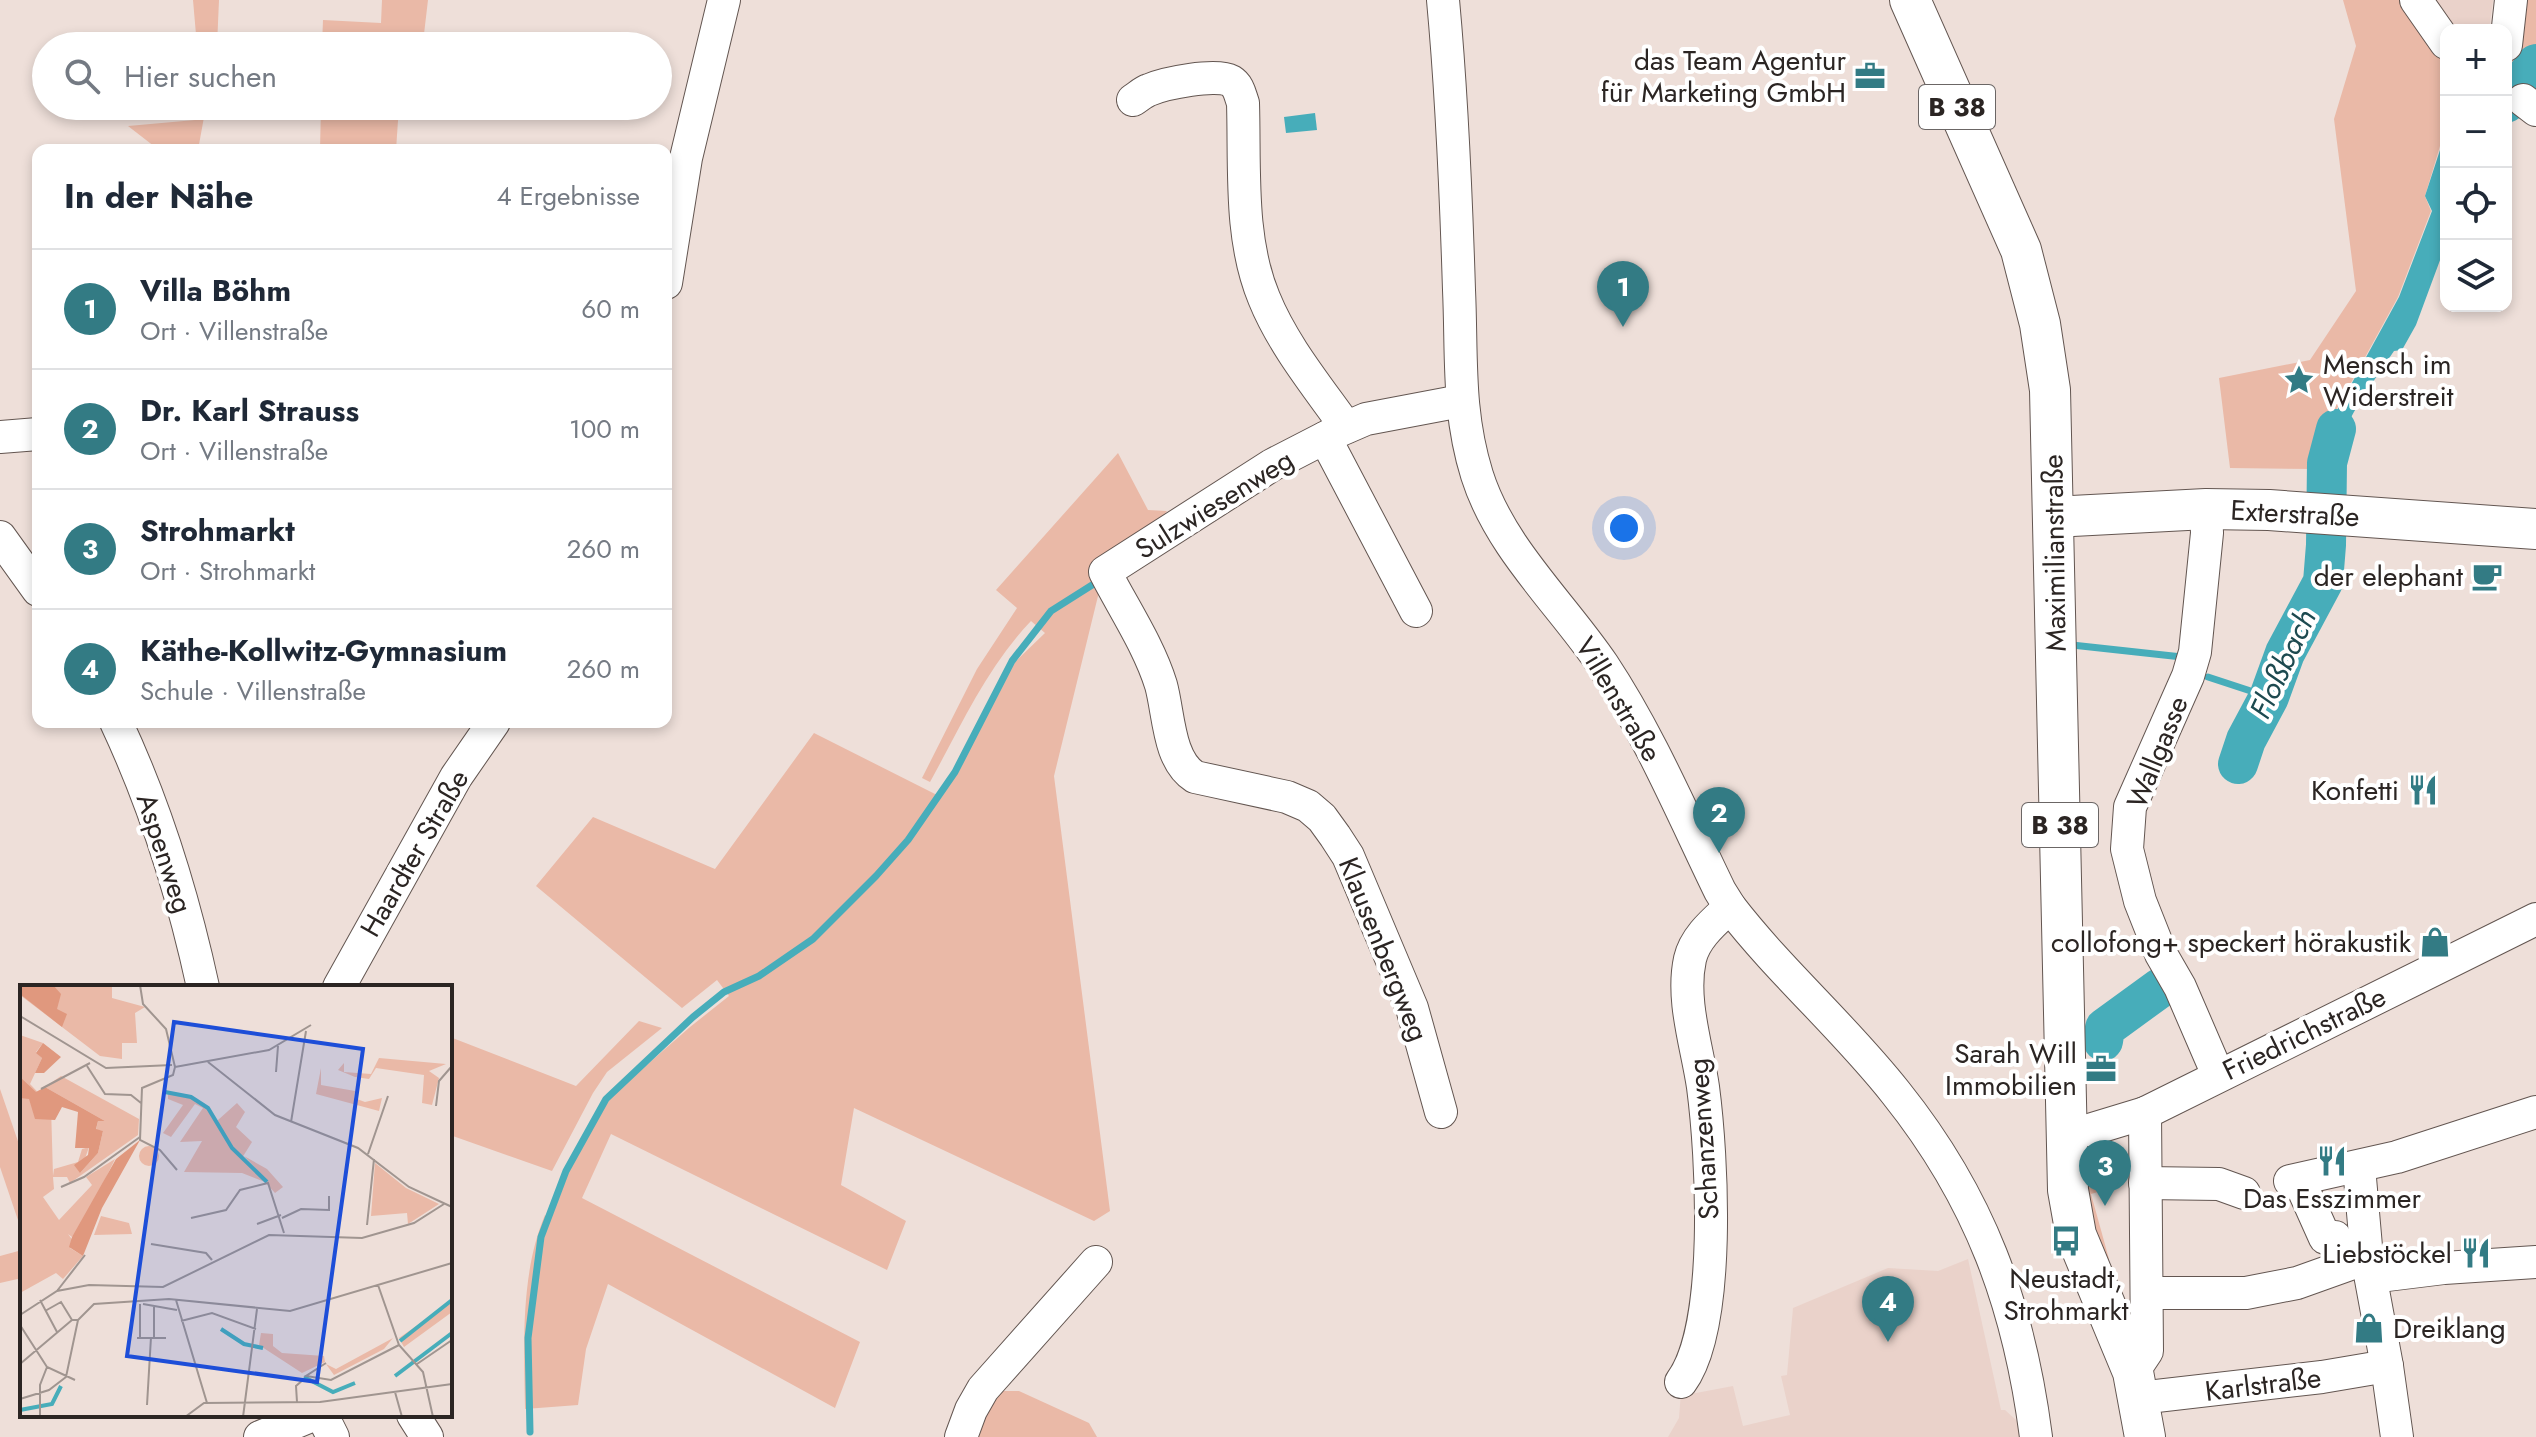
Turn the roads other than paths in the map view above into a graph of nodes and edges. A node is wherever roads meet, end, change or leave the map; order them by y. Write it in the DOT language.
graph roads {
  1 [pos="724,0"];
  2 [pos="1443,0"];
  3 [pos="1910,0"];
  4 [pos="2416,0"];
  5 [pos="2511,0"];
  6 [pos="2508,24"];
  7 [pos="2440,34"];
  8 [pos="1133,100"];
  9 [pos="672,246"];
  10 [pos="1461,401"];
  11 [pos="1336,433"];
  12 [pos="32,434"];
  13 [pos="0,437"];
  14 [pos="2206,509"];
  15 [pos="2053,517"];
  16 [pos="2536,529"];
  17 [pos="0,537"];
  18 [pos="1105,572"];
  19 [pos="32,582"];
  20 [pos="1416,611"];
  21 [pos="119,728"];
  22 [pos="490,728"];
  23 [pos="1730,907"];
  24 [pos="2536,919"];
  25 [pos="203,985"];
  26 [pos="340,985"];
  27 [pos="2218,1075"];
  28 [pos="1441,1112"];
  29 [pos="2536,1112"];
  30 [pos="2145,1113"];
  31 [pos="2067,1132"];
  32 [pos="2359,1167"];
  33 [pos="2145,1183"];
  34 [pos="2244,1193"];
  35 [pos="1096,1262"];
  36 [pos="2536,1262"];
  37 [pos="2363,1266"];
  38 [pos="2147,1293"];
  39 [pos="2389,1377"];
  40 [pos="1681,1382"];
  41 [pos="2136,1385"];
  42 [pos="308,1417"];
  43 [pos="323,1417"];
  44 [pos="414,1417"];
  45 [pos="260,1437"];
  46 [pos="333,1437"];
  47 [pos="427,1437"];
  48 [pos="961,1437"];
  49 [pos="2036,1437"];
  50 [pos="2145,1437"];
  51 [pos="2397,1437"];
  1 -- 9 [label="street"];
  2 -- 10 [label="street, Villenstraße"];
  3 -- 15 [label="main road, Maximilianstraße / B 38"];
  4 -- 7 [label="street"];
  5 -- 6 [label="street"];
  8 -- 11 [label="street"];
  10 -- 11 [label="street, Sulzwiesenweg"];
  10 -- 23 [label="street, Villenstraße"];
  11 -- 18 [label="street, Sulzwiesenweg"];
  11 -- 20 [label="street, Sulzwiesenweg"];
  12 -- 13 [label="street"];
  14 -- 15 [label="main road, Exterstraße"];
  14 -- 16 [label="main road, Exterstraße"];
  14 -- 27 [label="street, Wallgasse"];
  15 -- 31 [label="main road, Maximilianstraße / B 38"];
  17 -- 19 [label="street"];
  18 -- 28 [label="street, Klausenbergweg"];
  21 -- 25 [label="street, Aspenweg"];
  22 -- 26 [label="street, Haardter Straße"];
  23 -- 40 [label="street, Schanzenweg"];
  23 -- 49 [label="street, Villenstraße"];
  24 -- 27 [label="street, Friedrichstraße"];
  27 -- 30 [label="street, Friedrichstraße"];
  29 -- 32 [label="street"];
  30 -- 31 [label="street, Friedrichstraße"];
  30 -- 33 [label="street"];
  31 -- 41 [label="main road, B 38"];
  32 -- 37 [label="street"];
  32 -- 37 [label="street"];
  33 -- 34 [label="street"];
  33 -- 38 [label="street"];
  35 -- 48 [label="street"];
  36 -- 37 [label="street"];
  37 -- 38 [label="street"];
  37 -- 39 [label="street"];
  38 -- 41 [label="street"];
  39 -- 41 [label="street, Karlstraße"];
  39 -- 51 [label="street"];
  41 -- 50 [label="main road, B 38"];
  42 -- 45 [label="street"];
  43 -- 46 [label="street"];
  44 -- 47 [label="street"];
}
